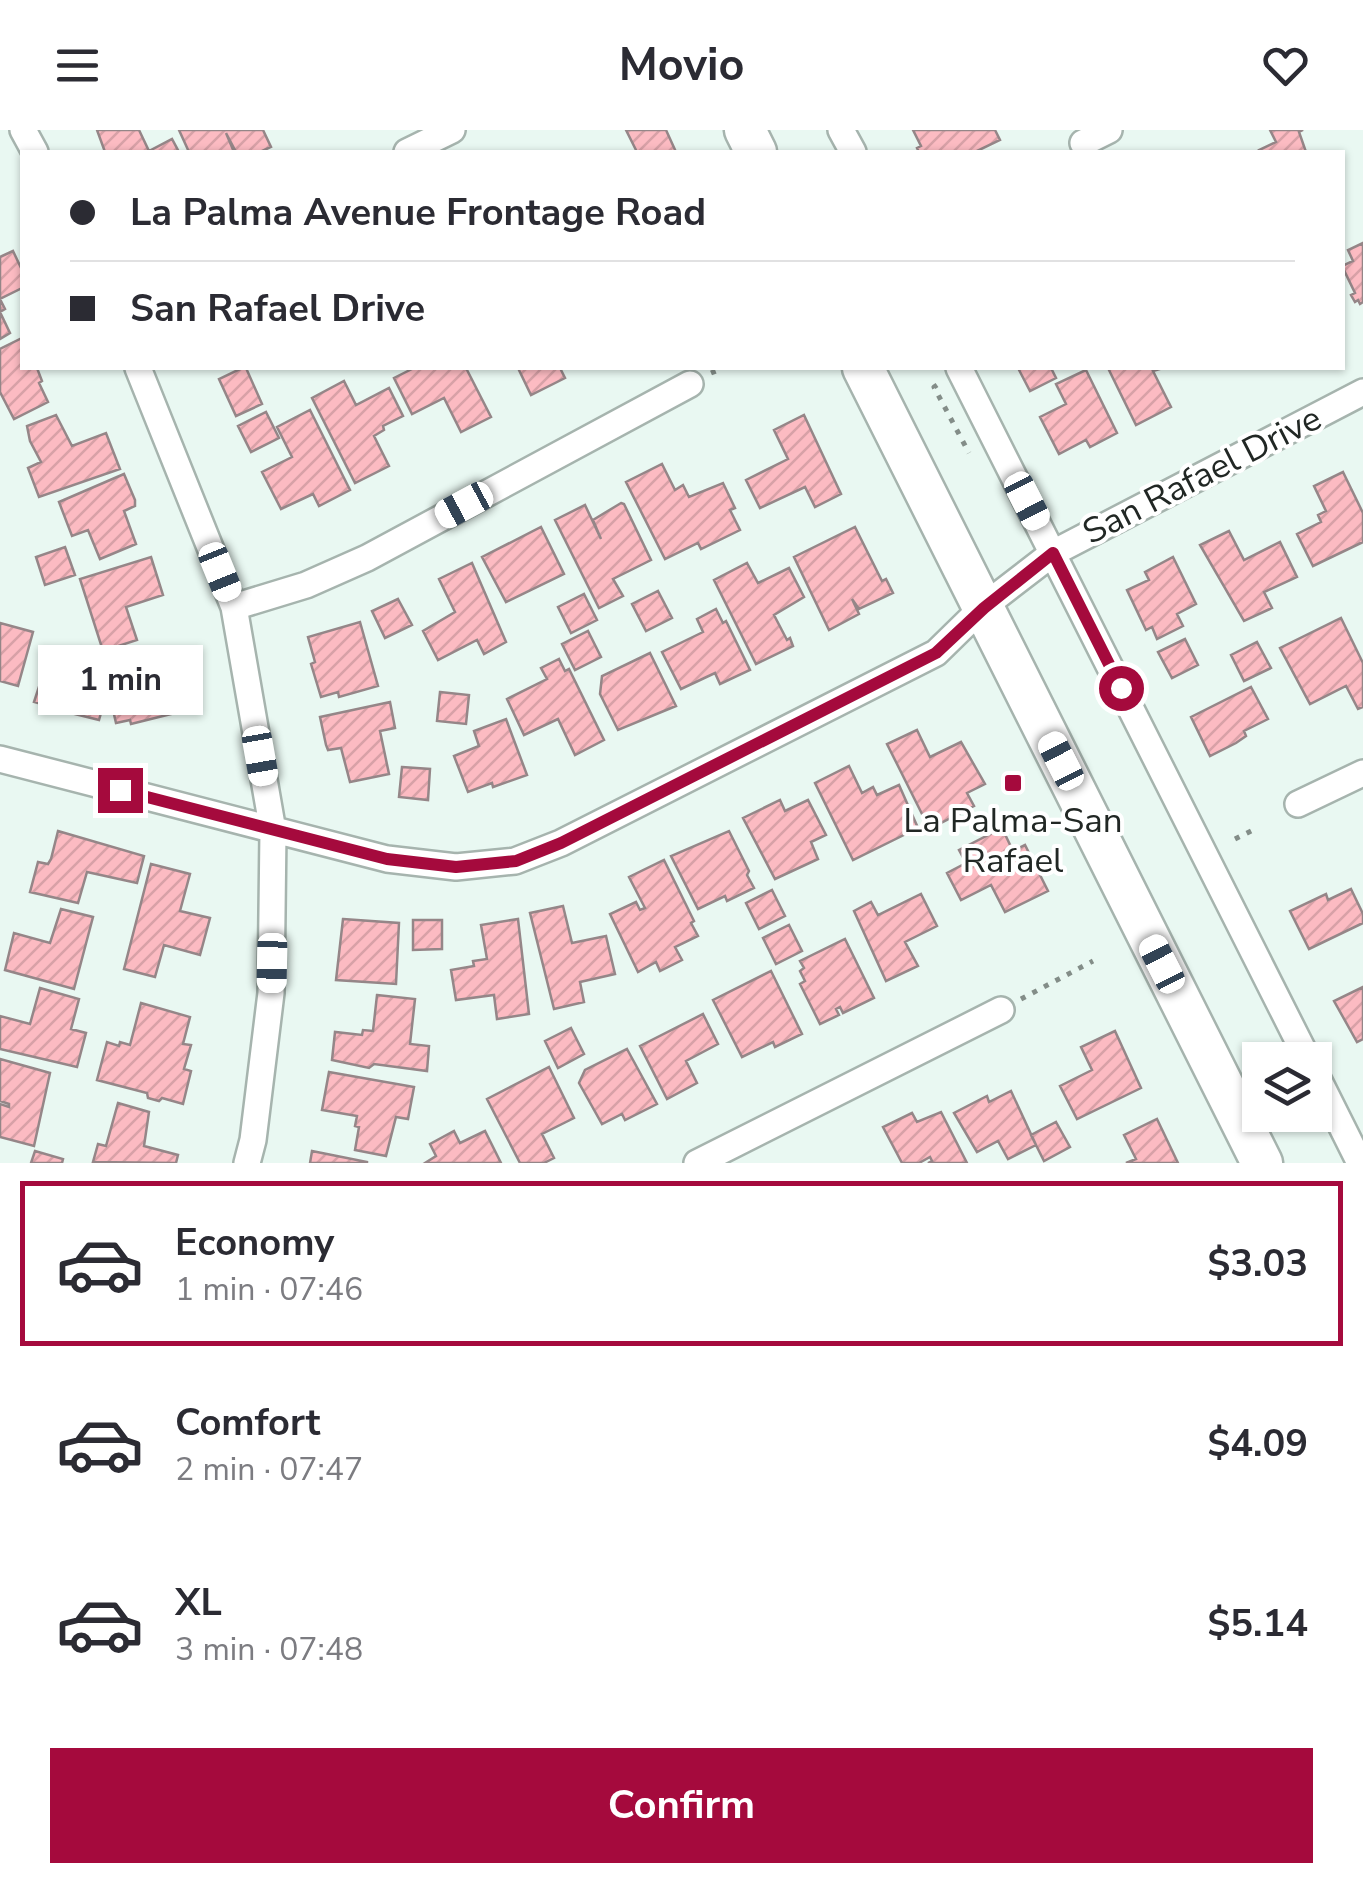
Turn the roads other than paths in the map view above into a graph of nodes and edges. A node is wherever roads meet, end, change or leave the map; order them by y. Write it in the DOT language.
graph roads {
  1 [pos="452,130"];
  2 [pos="1110,130"];
  3 [pos="1083,144"];
  4 [pos="411,150"];
  5 [pos="139,370"];
  6 [pos="864,370"];
  7 [pos="960,370"];
  8 [pos="690,384"];
  9 [pos="1363,392"];
  10 [pos="1053,553"];
  11 [pos="234,606"];
  12 [pos="984,608"];
  13 [pos="1,765"];
  14 [pos="1363,772"];
  15 [pos="1298,804"];
  16 [pos="273,830"];
  17 [pos="1001,1010"];
  18 [pos="1299,1042"];
  19 [pos="1332,1107"];
  20 [pos="246,1163"];
  21 [pos="698,1163"];
  22 [pos="1262,1163"];
  23 [pos="1360,1163"];
  1 -- 4 [label="street"];
  2 -- 3 [label="street"];
  5 -- 11 [label="street"];
  6 -- 12 [label="main road"];
  7 -- 10 [label="street"];
  8 -- 11 [label="street"];
  9 -- 10 [label="street, San Rafael Drive"];
  10 -- 12 [label="street, San Rafael Drive"];
  10 -- 18 [label="street"];
  11 -- 16 [label="street"];
  12 -- 16 [label="street, San Rafael Drive"];
  12 -- 22 [label="main road"];
  13 -- 16 [label="street, San Rafael Drive"];
  14 -- 15 [label="street"];
  16 -- 20 [label="street"];
  17 -- 21 [label="street"];
  19 -- 23 [label="street"];
}
